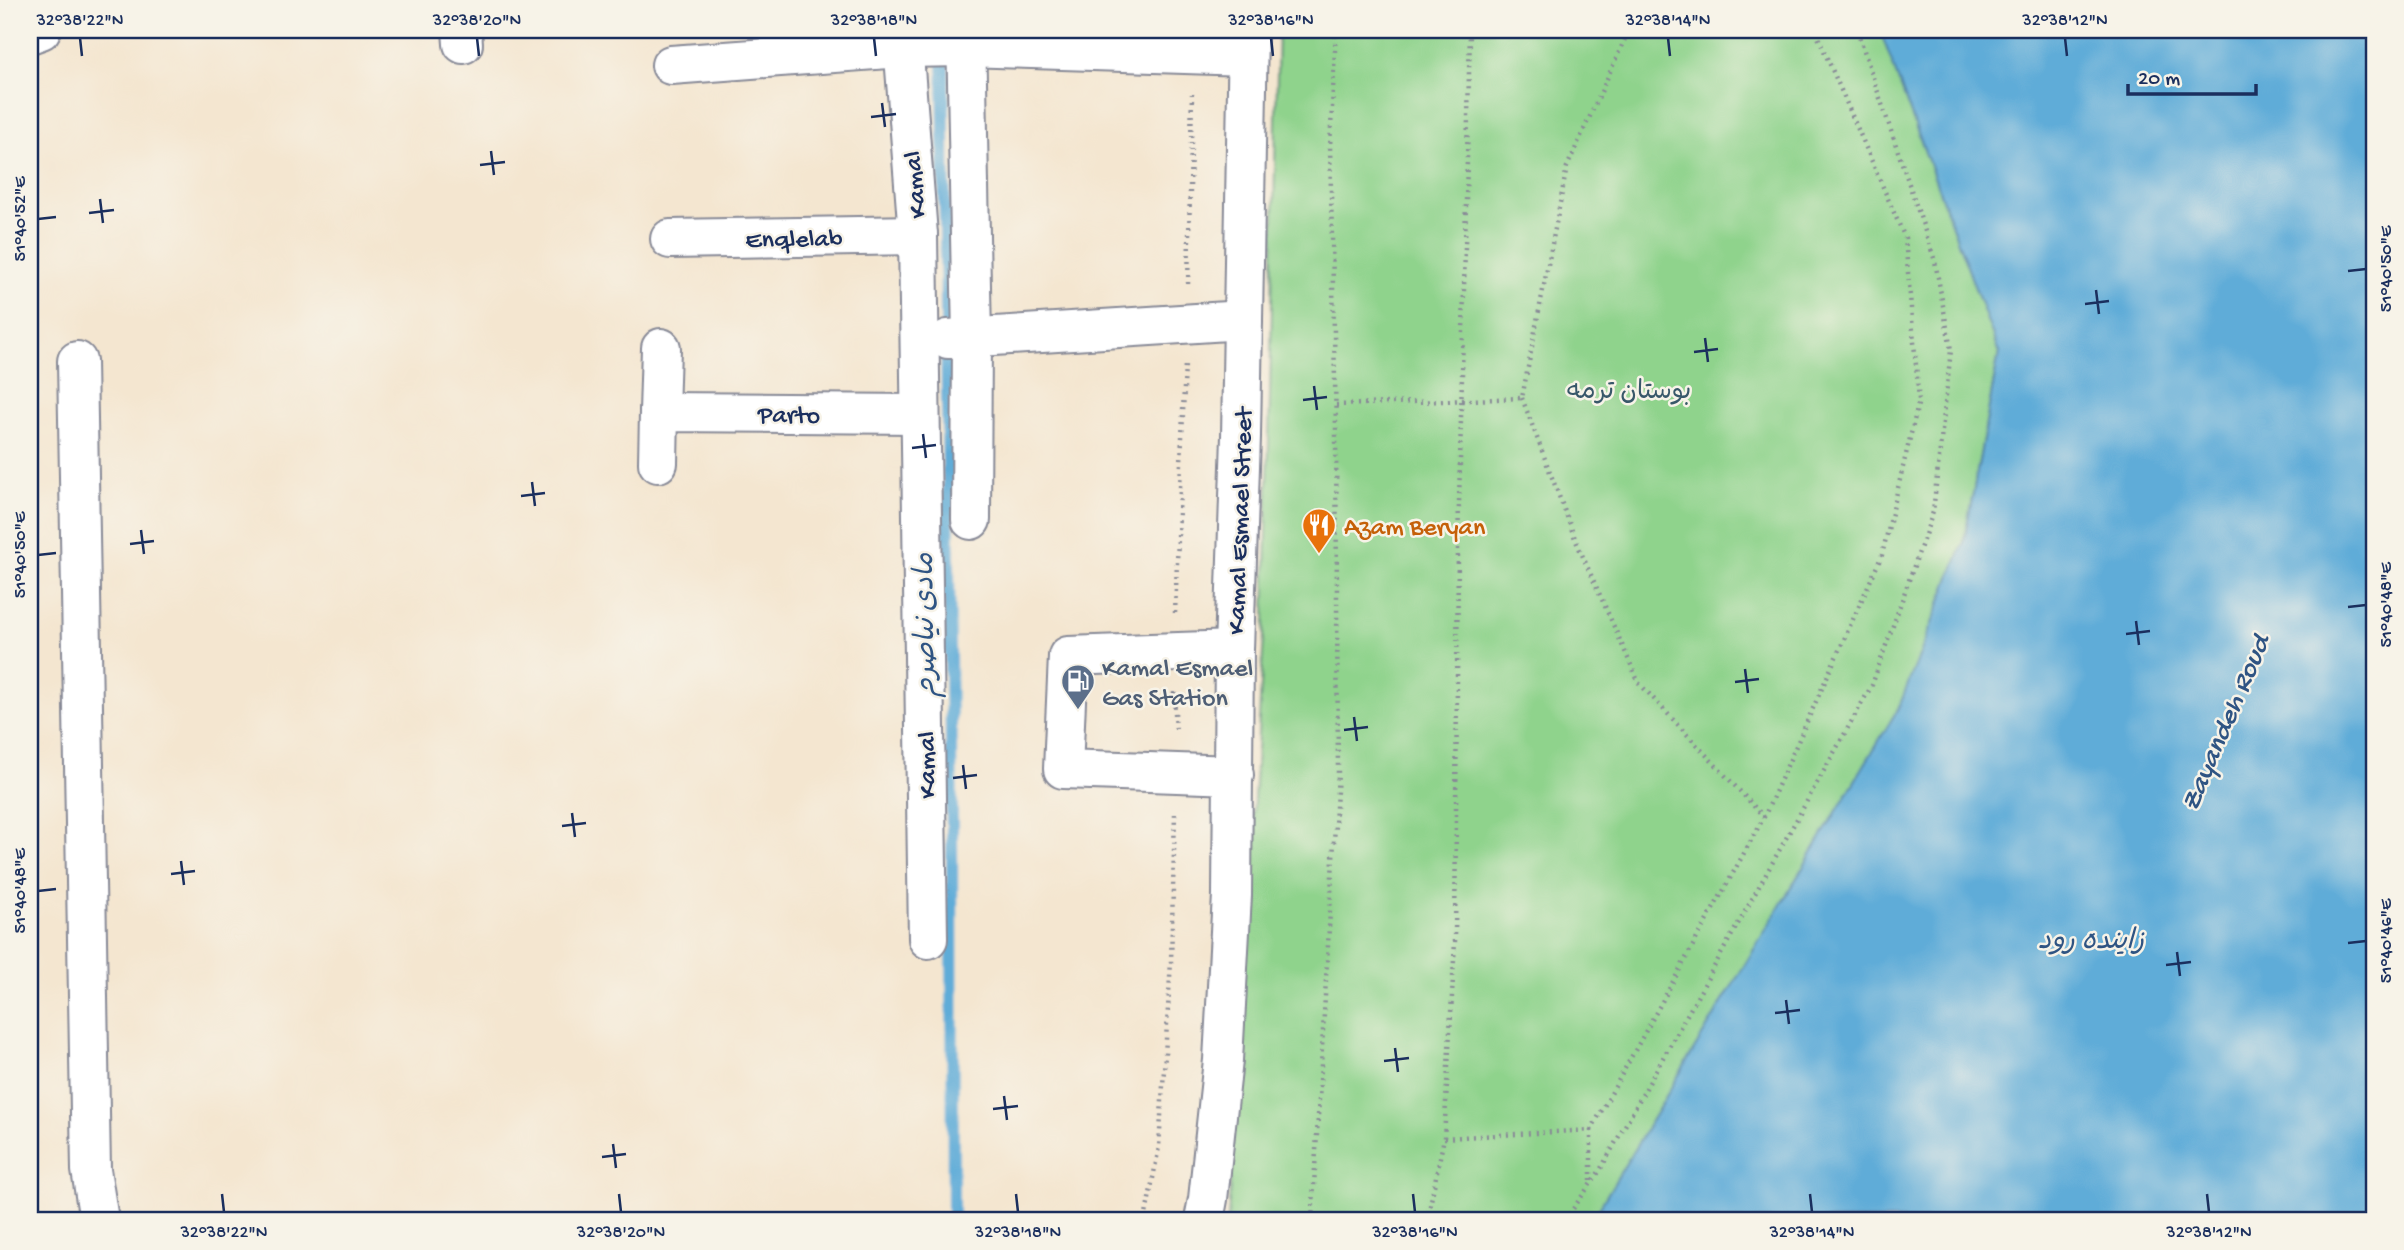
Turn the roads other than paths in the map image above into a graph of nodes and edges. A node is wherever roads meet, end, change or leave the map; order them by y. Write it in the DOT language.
graph roads {
  1 [pos="41,30"];
  2 [pos="30,34"];
  3 [pos="966,38"];
  4 [pos="902,39"];
  5 [pos="1247,43"];
  6 [pos="671,65"];
  7 [pos="918,235"];
  8 [pos="670,239"];
  9 [pos="1242,320"];
  10 [pos="972,338"];
  11 [pos="919,340"];
  12 [pos="661,348"];
  13 [pos="77,360"];
  14 [pos="659,412"];
  15 [pos="920,414"];
  16 [pos="659,463"];
  17 [pos="971,520"];
  18 [pos="1234,650"];
  19 [pos="1234,775"];
  20 [pos="928,939"];
  21 [pos="99,1220"];
  22 [pos="1204,1220"];
  1 -- 2 [label="street"];
  3 -- 4 [label="street"];
  3 -- 5 [label="street"];
  3 -- 10 [label="street"];
  4 -- 6 [label="street"];
  4 -- 7 [label="street, Kamal"];
  5 -- 9 [label="street, Kamal Esmael Street"];
  7 -- 8 [label="street, Enqlelab"];
  7 -- 11 [label="street, Kamal"];
  9 -- 10 [label="street"];
  9 -- 18 [label="street, Kamal Esmael Street"];
  10 -- 11 [label="street"];
  10 -- 17 [label="street"];
  11 -- 15 [label="street, Kamal"];
  12 -- 14 [label="street"];
  13 -- 21 [label="street"];
  14 -- 15 [label="street, Parto"];
  14 -- 16 [label="street"];
  15 -- 20 [label="street, Kamal"];
  18 -- 19 [label="street, Kamal Esmael Street"];
  18 -- 19 [label="street"];
  19 -- 22 [label="street, Kamal Esmael Street"];
}
